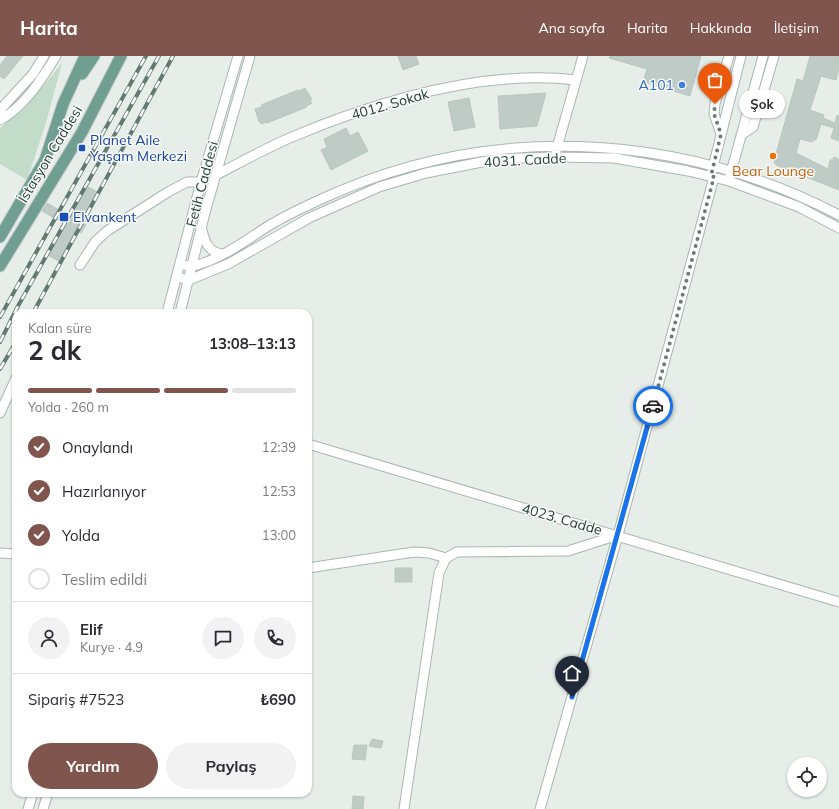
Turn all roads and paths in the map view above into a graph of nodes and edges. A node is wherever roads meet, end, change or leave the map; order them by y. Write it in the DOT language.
graph roads {
  1 [pos="44,56"];
  2 [pos="56,56"];
  3 [pos="84,56"];
  4 [pos="94,56"];
  5 [pos="113,56"];
  6 [pos="121,56"];
  7 [pos="238,56"];
  8 [pos="250,56"];
  9 [pos="583,56"];
  10 [pos="729,56"];
  11 [pos="741,56"];
  12 [pos="763,56"];
  13 [pos="774,56"];
  14 [pos="576,80"];
  15 [pos="102,95"];
  16 [pos="62,104"];
  17 [pos="0,110"];
  18 [pos="0,120"];
  19 [pos="721,134"];
  20 [pos="741,135"];
  21 [pos="557,146"];
  22 [pos="555,156"];
  23 [pos="713,165"];
  24 [pos="731,171"];
  25 [pos="216,175"];
  26 [pos="712,176"];
  27 [pos="729,181"];
  28 [pos="201,182"];
  29 [pos="839,215"];
  30 [pos="839,228"];
  31 [pos="202,229"];
  32 [pos="0,237"];
  33 [pos="222,254"];
  34 [pos="180,264"];
  35 [pos="80,265"];
  36 [pos="0,266"];
  37 [pos="192,267"];
  38 [pos="177,277"];
  39 [pos="189,280"];
  40 [pos="168,309"];
  41 [pos="181,309"];
  42 [pos="12,387"];
  43 [pos="0,413"];
  44 [pos="312,445"];
  45 [pos="618,536"];
  46 [pos="0,553"];
  47 [pos="12,554"];
  48 [pos="446,558"];
  49 [pos="312,567"];
  50 [pos="839,602"];
  51 [pos="32,797"];
  52 [pos="47,797"];
  53 [pos="28,809"];
  54 [pos="43,809"];
  55 [pos="404,809"];
  56 [pos="540,809"];
  1 -- 17 [label="street"];
  2 -- 18 [label="street"];
  3 -- 16 [label="main road, İstasyon Caddesi"];
  4 -- 16 [label="main road"];
  5 -- 15 [label="main road"];
  6 -- 15 [label="main road, İstasyon Caddesi"];
  7 -- 28 [label="street, Fetih Caddesi"];
  8 -- 25 [label="street, Fetih Caddesi"];
  9 -- 14 [label="street"];
  10 -- 19 [label="street"];
  11 -- 19 [label="street"];
  12 -- 20 [label="street"];
  13 -- 20 [label="street"];
  14 -- 21 [label="street"];
  14 -- 25 [label="street, 4012. Sokak"];
  15 -- 36 [label="main road, İstasyon Caddesi"];
  16 -- 32 [label="main road, İstasyon Caddesi"];
  19 -- 23 [label="street"];
  20 -- 24 [label="street"];
  21 -- 22 [label="street"];
  21 -- 23 [label="street, 4031. Cadde"];
  21 -- 33 [label="street, 4031. Cadde"];
  22 -- 26 [label="street, 4031. Cadde"];
  22 -- 39 [label="street, 4031. Cadde"];
  23 -- 24 [label="street, 4031. Cadde"];
  23 -- 26 [label="street"];
  24 -- 27 [label="street"];
  24 -- 29 [label="street, 4031. Cadde"];
  25 -- 31 [label="street, Fetih Caddesi"];
  26 -- 27 [label="street, 4031. Cadde"];
  26 -- 45 [label="street"];
  27 -- 30 [label="street, 4031. Cadde"];
  28 -- 34 [label="street, Fetih Caddesi"];
  28 -- 35 [label="street"];
  31 -- 33 [label="street"];
  31 -- 37 [label="street, Fetih Caddesi"];
  33 -- 37 [label="street, 4031. Cadde"];
  34 -- 37 [label="street"];
  34 -- 38 [label="street, Fetih Caddesi"];
  37 -- 39 [label="street, Fetih Caddesi"];
  38 -- 39 [label="street"];
  38 -- 40 [label="street, Fetih Caddesi"];
  39 -- 41 [label="street, Fetih Caddesi"];
  42 -- 43 [label="street"];
  44 -- 45 [label="street, 4023. Cadde"];
  45 -- 48 [label="street"];
  45 -- 50 [label="street, 4023. Cadde"];
  45 -- 56 [label="street"];
  46 -- 47 [label="street"];
  48 -- 49 [label="street"];
  48 -- 55 [label="street"];
  51 -- 53 [label="street"];
  52 -- 54 [label="street"];
}
